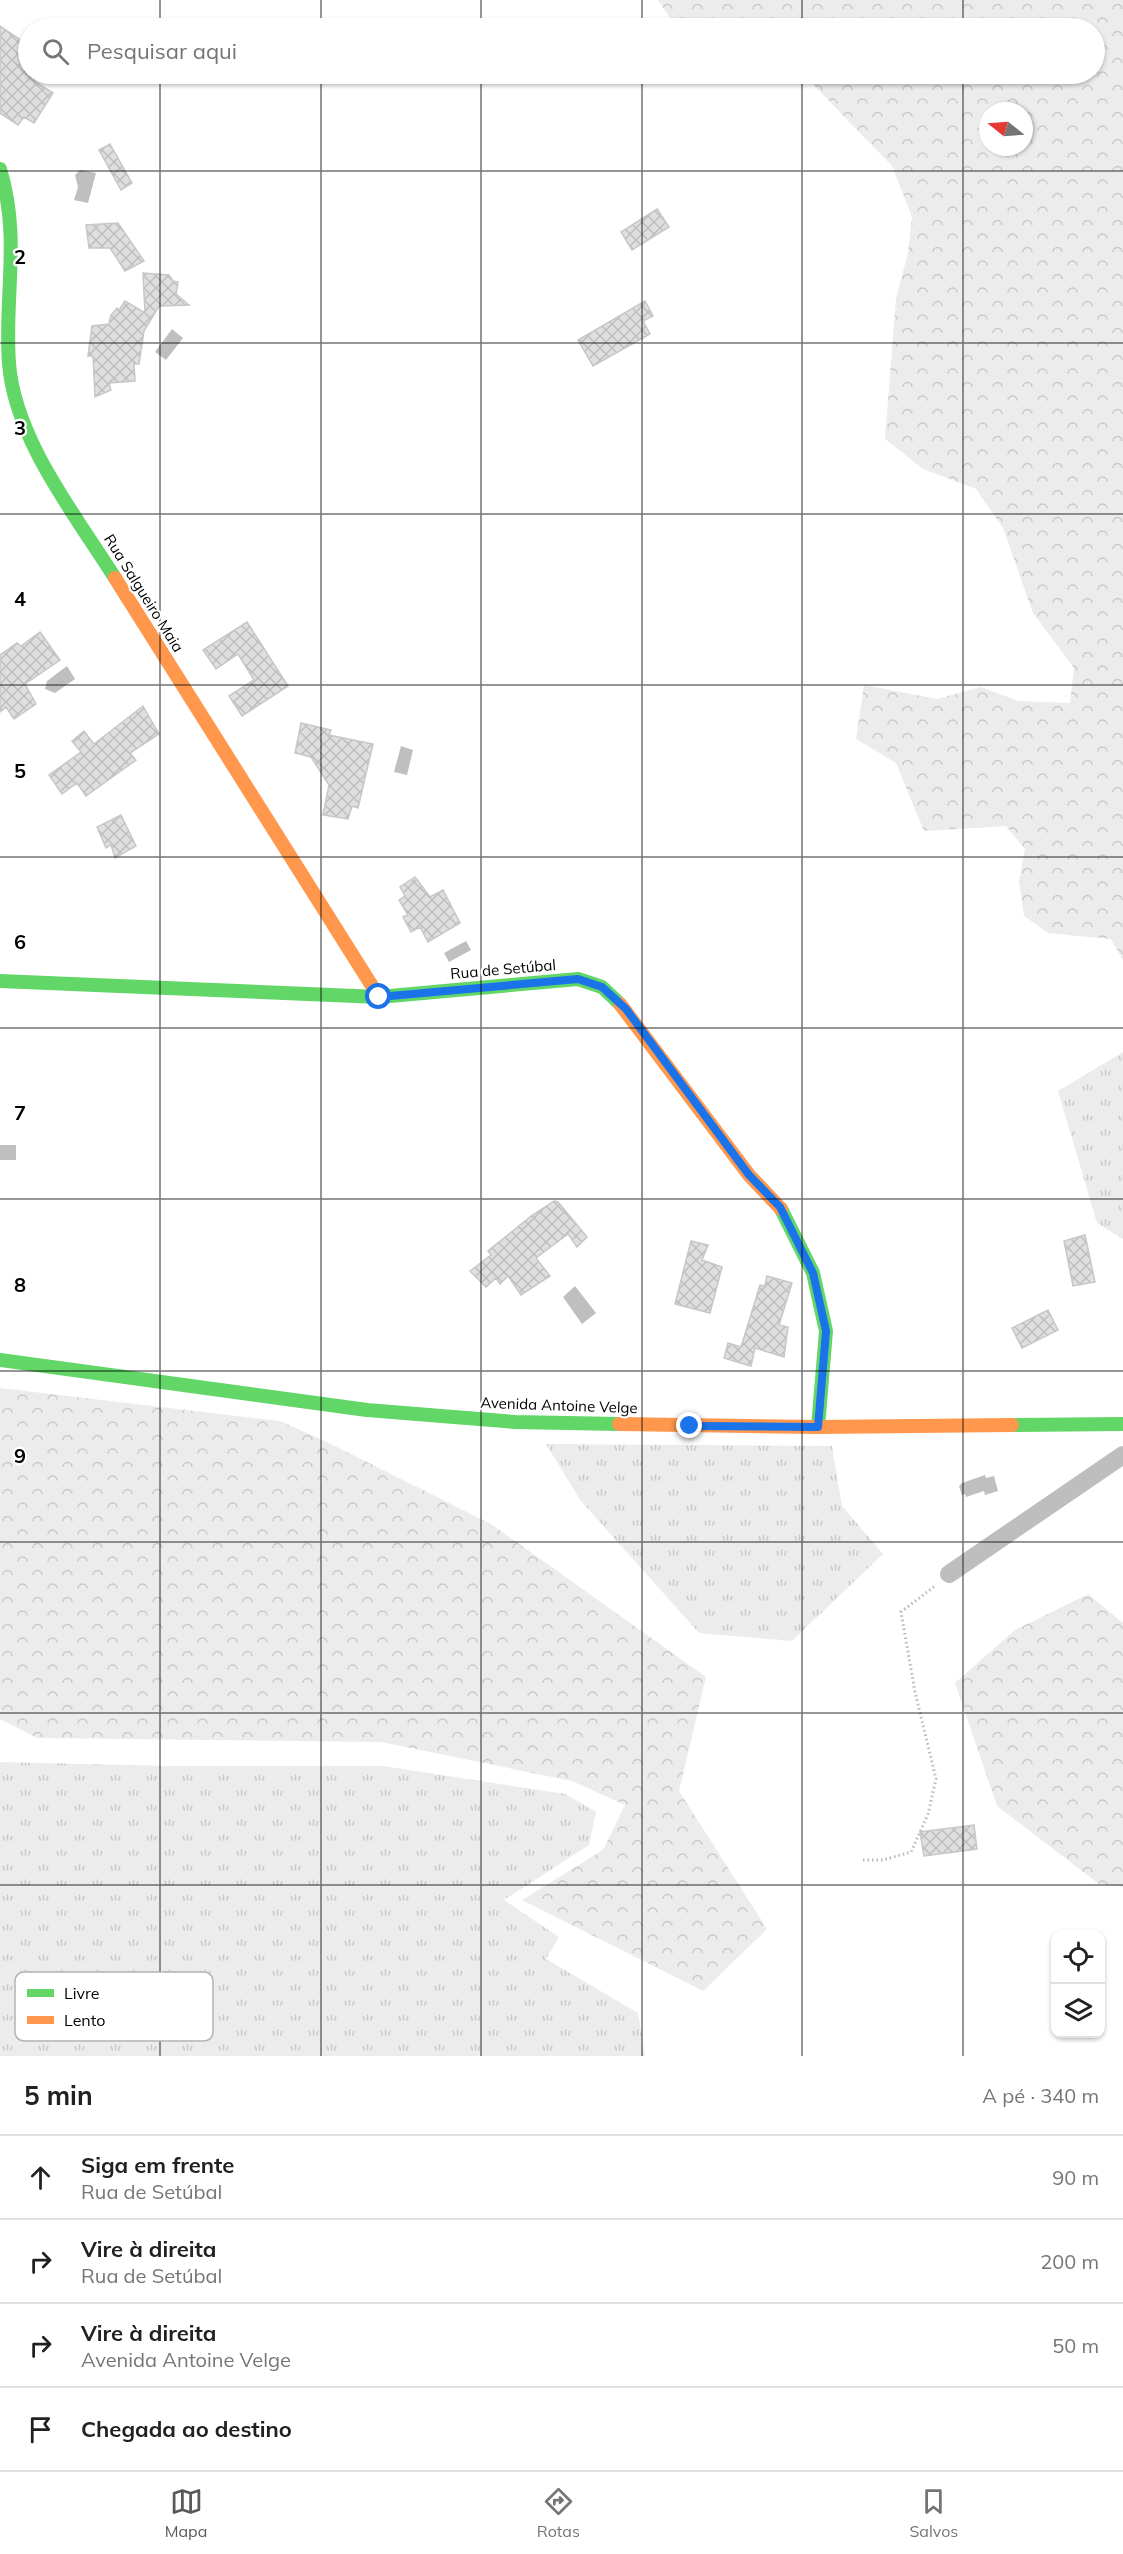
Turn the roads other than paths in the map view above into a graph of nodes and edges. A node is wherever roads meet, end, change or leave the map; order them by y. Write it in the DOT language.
graph roads {
  1 [pos="0,169"];
  2 [pos="0,981"];
  3 [pos="379,997"];
  4 [pos="0,1360"];
  5 [pos="1122,1426"];
  6 [pos="818,1427"];
  7 [pos="1123,1455"];
  8 [pos="949,1574"];
  1 -- 3 [label="street, Rua Salgueiro Maia"];
  2 -- 3 [label="street, Rua de Setúbal"];
  3 -- 6 [label="street, Rua de Setúbal"];
  4 -- 6 [label="street, Avenida Antoine Velge"];
  5 -- 6 [label="street, Avenida Antoine Velge"];
  7 -- 8 [label="street"];
}
